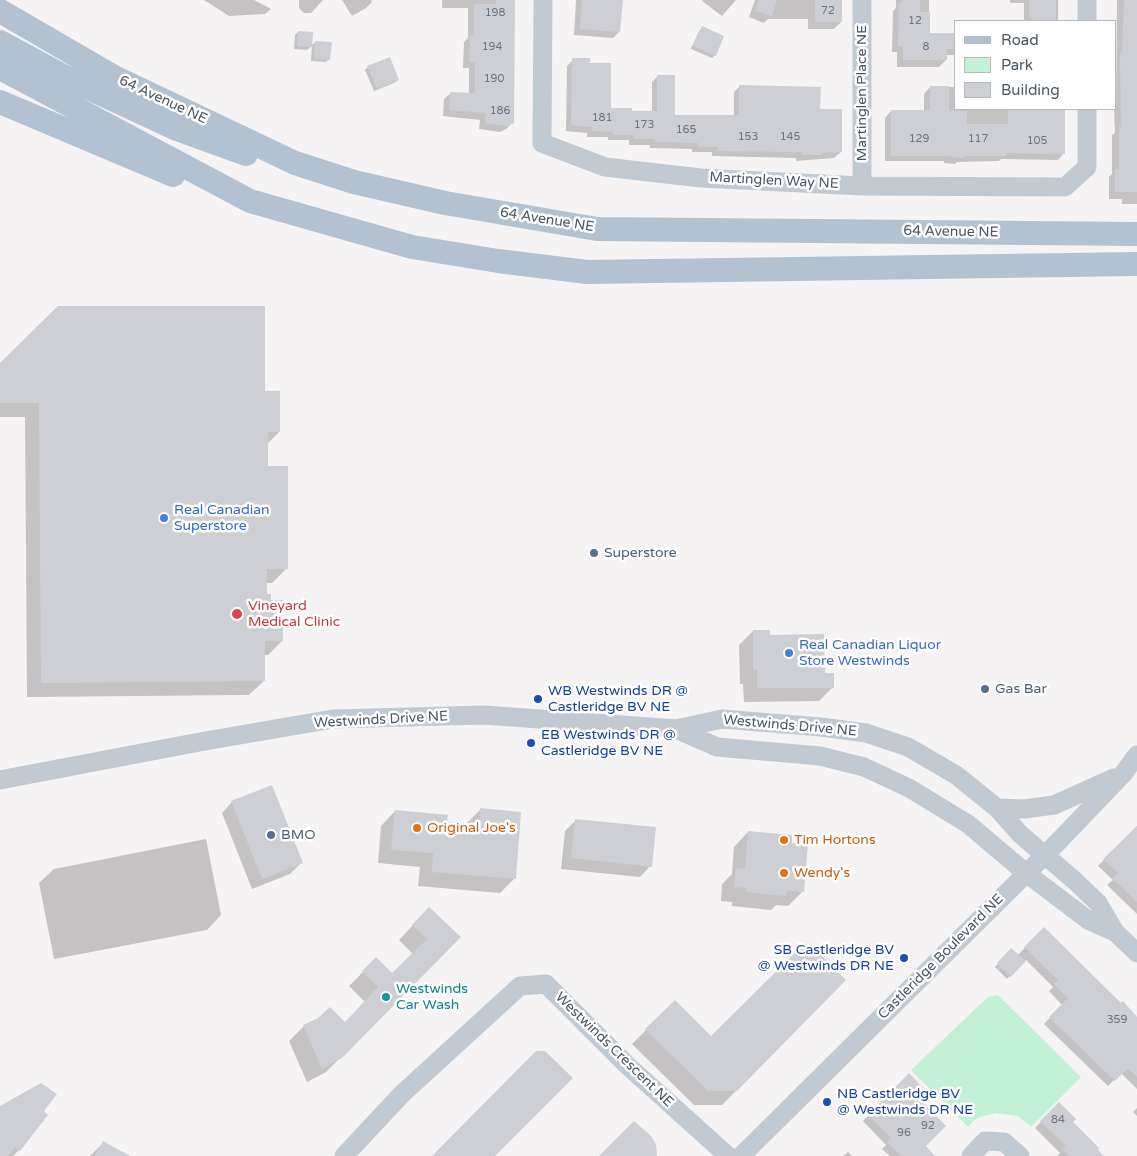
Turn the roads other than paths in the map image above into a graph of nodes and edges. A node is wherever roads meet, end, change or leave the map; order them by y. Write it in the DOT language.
graph roads {
  1 [pos="543,0"];
  2 [pos="862,0"];
  3 [pos="1087,0"];
  4 [pos="4,11"];
  5 [pos="1087,20"];
  6 [pos="0,42"];
  7 [pos="0,68"];
  8 [pos="0,102"];
  9 [pos="1087,110"];
  10 [pos="296,163"];
  11 [pos="862,186"];
  12 [pos="250,201"];
  13 [pos="1137,234"];
  14 [pos="1132,265"];
  15 [pos="676,728"];
  16 [pos="1137,755"];
  17 [pos="1123,774"];
  18 [pos="0,780"];
  19 [pos="997,808"];
  20 [pos="1045,854"];
  21 [pos="1026,873"];
  22 [pos="1115,932"];
  23 [pos="1137,953"];
  24 [pos="344,1156"];
  25 [pos="728,1156"];
  26 [pos="741,1156"];
  27 [pos="971,1156"];
  28 [pos="1020,1156"];
  1 -- 11 [label="street, Martinglen Way NE"];
  2 -- 11 [label="street, Martinglen Place NE"];
  3 -- 5 [label="street"];
  4 -- 10 [label="main road, 64 Avenue NE"];
  6 -- 10 [label="main road"];
  7 -- 12 [label="main road"];
  8 -- 12 [label="main road"];
  9 -- 11 [label="street, Martinglen Way NE"];
  10 -- 13 [label="main road, 64 Avenue NE"];
  12 -- 14 [label="main road"];
  15 -- 18 [label="street, Westwinds Drive NE"];
  15 -- 19 [label="street, Westwinds Drive NE"];
  15 -- 21 [label="street, Westwinds Drive NE"];
  16 -- 17 [label="street, Castleridge Boulevard NE"];
  17 -- 19 [label="street"];
  17 -- 20 [label="street, Castleridge Boulevard NE"];
  19 -- 20 [label="street, Westwinds Drive NE"];
  20 -- 21 [label="street, Castleridge Boulevard NE"];
  20 -- 22 [label="street, Westwinds Drive NE"];
  21 -- 22 [label="street, Westwinds Drive NE"];
  21 -- 26 [label="street, Castleridge Boulevard NE"];
  22 -- 23 [label="street"];
  24 -- 25 [label="street, Westwinds Crescent NE"];
  27 -- 28 [label="street"];
}
